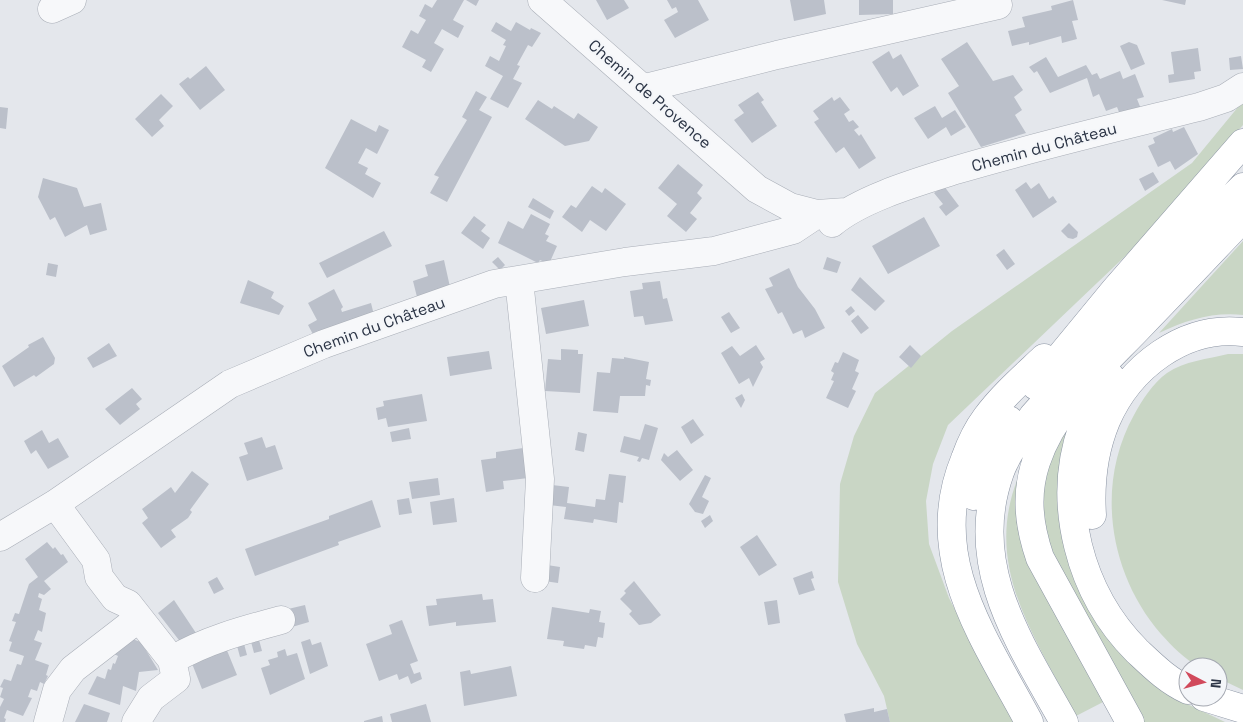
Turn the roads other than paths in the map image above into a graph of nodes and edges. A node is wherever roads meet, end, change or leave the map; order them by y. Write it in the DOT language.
graph roads {
  1 [pos="542,0"];
  2 [pos="998,4"];
  3 [pos="1243,87"];
  4 [pos="645,88"];
  5 [pos="1243,143"];
  6 [pos="1243,187"];
  7 [pos="757,188"];
  8 [pos="846,212"];
  9 [pos="817,214"];
  10 [pos="1243,218"];
  11 [pos="793,230"];
  12 [pos="766,238"];
  13 [pos="1186,278"];
  14 [pos="519,280"];
  15 [pos="1116,290"];
  16 [pos="1243,332"];
  17 [pos="55,504"];
  18 [pos="0,537"];
  19 [pos="534,578"];
  20 [pos="1000,597"];
  21 [pos="134,611"];
  22 [pos="281,620"];
  23 [pos="172,660"];
  24 [pos="1178,672"];
  25 [pos="1178,685"];
  26 [pos="48,722"];
  27 [pos="136,722"];
  28 [pos="1029,722"];
  29 [pos="1064,722"];
  30 [pos="1130,722"];
  1 -- 4 [label="street, Chemin de Provence"];
  2 -- 4 [label="street"];
  3 -- 8 [label="street, Chemin du Château"];
  4 -- 7 [label="street, Chemin de Provence"];
  5 -- 15 [label="highway"];
  6 -- 20 [label="highway"];
  7 -- 9 [label="street, Chemin de Provence"];
  7 -- 12 [label="street"];
  8 -- 9 [label="street, Chemin du Château"];
  8 -- 11 [label="street, Chemin du Château"];
  9 -- 11 [label="street, Chemin du Château"];
  10 -- 13 [label="highway"];
  11 -- 12 [label="street, Chemin du Château"];
  12 -- 14 [label="street, Chemin du Château"];
  13 -- 25 [label="highway"];
  13 -- 30 [label="highway"];
  14 -- 17 [label="street, Chemin du Château"];
  14 -- 19 [label="street"];
  15 -- 20 [label="highway"];
  15 -- 28 [label="highway"];
  16 -- 24 [label="highway"];
  17 -- 18 [label="street, Chemin du Château"];
  17 -- 21 [label="street"];
  20 -- 29 [label="highway"];
  21 -- 23 [label="street"];
  21 -- 26 [label="street"];
  22 -- 23 [label="street"];
  23 -- 27 [label="street"];
}
